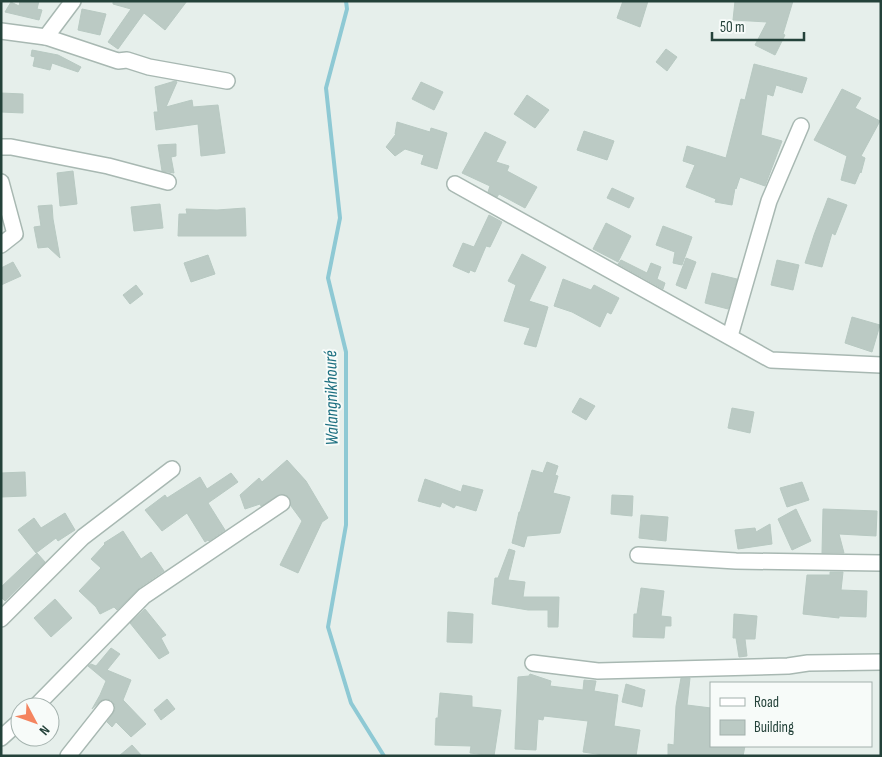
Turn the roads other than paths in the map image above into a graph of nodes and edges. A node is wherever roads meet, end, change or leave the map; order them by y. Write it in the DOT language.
graph roads {
  1 [pos="74,1"];
  2 [pos="1,31"];
  3 [pos="46,36"];
  4 [pos="227,81"];
  5 [pos="801,126"];
  6 [pos="1,147"];
  7 [pos="1,182"];
  8 [pos="168,182"];
  9 [pos="454,184"];
  10 [pos="1,245"];
  11 [pos="730,336"];
  12 [pos="881,365"];
  13 [pos="172,468"];
  14 [pos="282,503"];
  15 [pos="638,555"];
  16 [pos="881,563"];
  17 [pos="1,619"];
  18 [pos="881,662"];
  19 [pos="533,663"];
  20 [pos="45,697"];
  21 [pos="106,708"];
  22 [pos="68,756"];
  1 -- 3 [label="street"];
  2 -- 3 [label="street"];
  3 -- 4 [label="street"];
  5 -- 11 [label="street"];
  6 -- 8 [label="street"];
  7 -- 10 [label="street"];
  9 -- 11 [label="street"];
  11 -- 12 [label="street"];
  13 -- 17 [label="street"];
  14 -- 20 [label="street"];
  15 -- 16 [label="street"];
  18 -- 19 [label="street"];
  21 -- 22 [label="street"];
}
